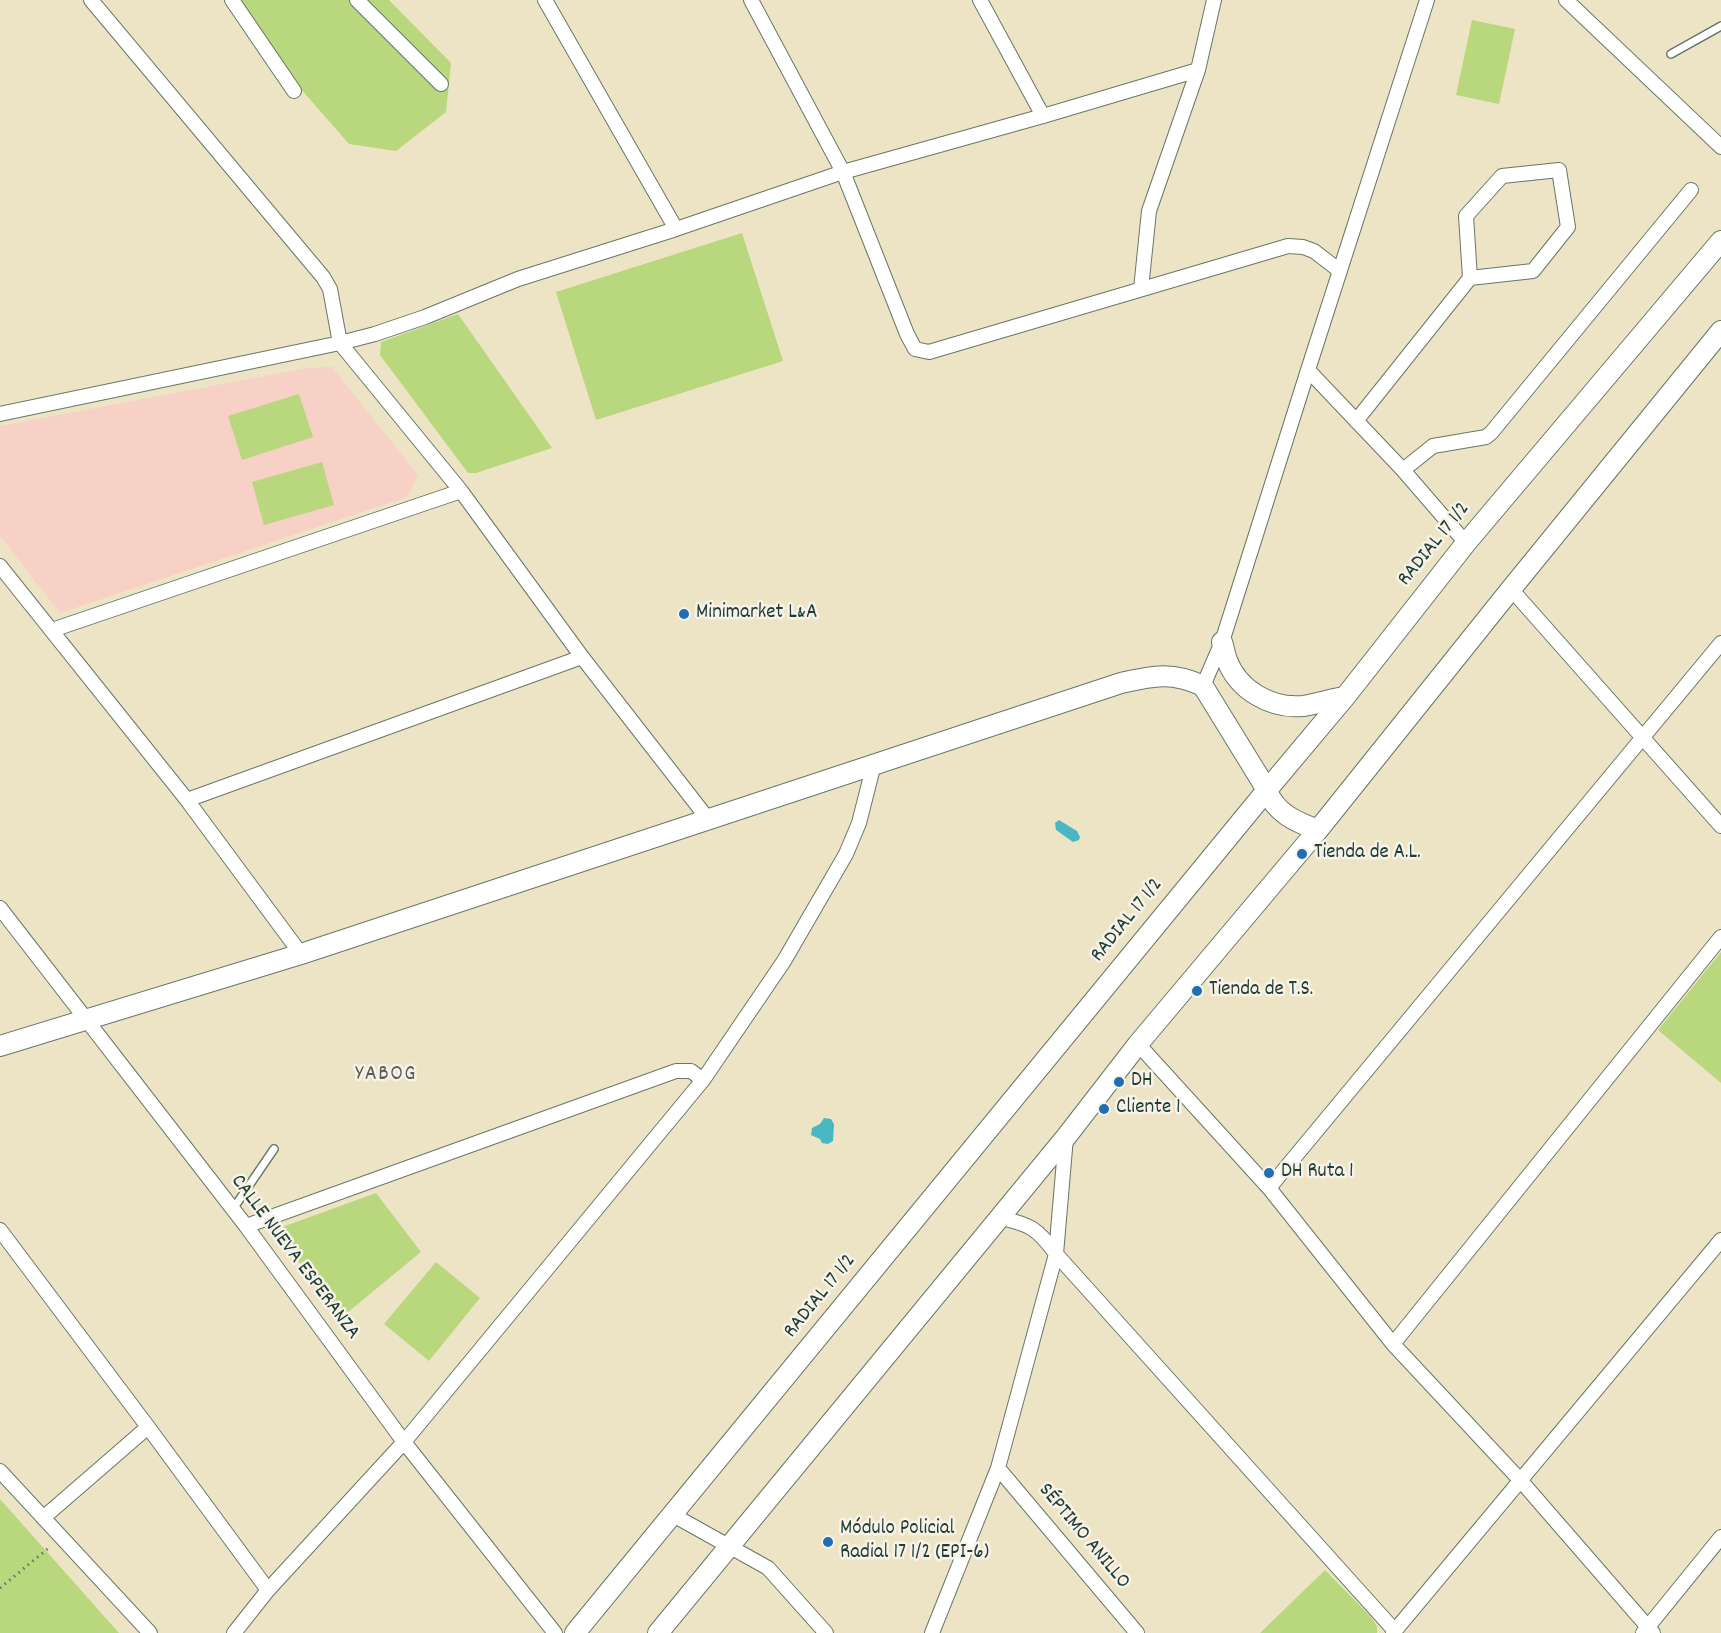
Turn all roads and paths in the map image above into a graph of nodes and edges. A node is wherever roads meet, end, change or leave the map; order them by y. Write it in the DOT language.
graph roads {
  1 [pos="91,0"];
  2 [pos="232,0"];
  3 [pos="357,0"];
  4 [pos="545,0"];
  5 [pos="751,0"];
  6 [pos="980,0"];
  7 [pos="1214,0"];
  8 [pos="1427,0"];
  9 [pos="1566,0"];
  10 [pos="1721,26"];
  11 [pos="1671,54"];
  12 [pos="1198,70"];
  13 [pos="441,84"];
  14 [pos="294,91"];
  15 [pos="1043,116"];
  16 [pos="1721,147"];
  17 [pos="843,172"];
  18 [pos="1691,190"];
  19 [pos="676,229"];
  20 [pos="1721,242"];
  21 [pos="1340,271"];
  22 [pos="1470,278"];
  23 [pos="1141,289"];
  24 [pos="1721,331"];
  25 [pos="340,343"];
  26 [pos="1308,370"];
  27 [pos="0,414"];
  28 [pos="1356,421"];
  29 [pos="1403,470"];
  30 [pos="461,491"];
  31 [pos="1466,543"];
  32 [pos="0,566"];
  33 [pos="1511,589"];
  34 [pos="52,630"];
  35 [pos="1222,642"];
  36 [pos="1721,643"];
  37 [pos="582,657"];
  38 [pos="1203,686"];
  39 [pos="1345,697"];
  40 [pos="1642,737"];
  41 [pos="874,764"];
  42 [pos="1266,790"];
  43 [pos="187,800"];
  44 [pos="708,819"];
  45 [pos="1721,826"];
  46 [pos="1318,830"];
  47 [pos="0,908"];
  48 [pos="1721,936"];
  49 [pos="301,954"];
  50 [pos="87,1021"];
  51 [pos="1138,1044"];
  52 [pos="0,1046"];
  53 [pos="703,1080"];
  54 [pos="1066,1137"];
  55 [pos="274,1149"];
  56 [pos="1269,1188"];
  57 [pos="233,1209"];
  58 [pos="1000,1218"];
  59 [pos="246,1226"];
  60 [pos="1,1234"];
  61 [pos="1721,1240"];
  62 [pos="1056,1254"];
  63 [pos="1394,1344"];
  64 [pos="148,1427"];
  65 [pos="404,1442"];
  66 [pos="998,1467"];
  67 [pos="0,1471"];
  68 [pos="1521,1481"];
  69 [pos="673,1515"];
  70 [pos="43,1518"];
  71 [pos="61,1538"];
  72 [pos="1721,1538"];
  73 [pos="731,1546"];
  74 [pos="0,1588"];
  75 [pos="268,1590"];
  76 [pos="1648,1631"];
  77 [pos="1394,1632"];
  78 [pos="150,1633"];
  79 [pos="234,1633"];
  80 [pos="555,1633"];
  81 [pos="575,1633"];
  82 [pos="658,1633"];
  83 [pos="826,1633"];
  84 [pos="932,1633"];
  85 [pos="1137,1633"];
  1 -- 25 [label="street"];
  2 -- 14 [label="street"];
  3 -- 13 [label="street"];
  4 -- 19 [label="street"];
  5 -- 17 [label="street"];
  6 -- 15 [label="street"];
  7 -- 12 [label="street"];
  8 -- 21 [label="street"];
  9 -- 16 [label="street"];
  10 -- 11 [label="lane"];
  12 -- 15 [label="street"];
  12 -- 23 [label="street"];
  15 -- 17 [label="street"];
  17 -- 19 [label="street"];
  17 -- 23 [label="street"];
  18 -- 29 [label="street"];
  19 -- 25 [label="street"];
  20 -- 31 [label="street, RADIAL 17 1/2"];
  21 -- 23 [label="street"];
  21 -- 26 [label="street"];
  22 -- 22 [label="street"];
  22 -- 28 [label="street"];
  24 -- 33 [label="street"];
  25 -- 27 [label="street"];
  25 -- 30 [label="street"];
  26 -- 28 [label="street"];
  26 -- 35 [label="street"];
  28 -- 29 [label="street"];
  29 -- 31 [label="street"];
  30 -- 34 [label="street"];
  30 -- 37 [label="street"];
  31 -- 39 [label="street, RADIAL 17 1/2"];
  32 -- 34 [label="street"];
  33 -- 40 [label="street"];
  33 -- 46 [label="street"];
  34 -- 43 [label="street"];
  35 -- 38 [label="street"];
  35 -- 39 [label="street"];
  36 -- 40 [label="street"];
  37 -- 43 [label="street"];
  37 -- 44 [label="street"];
  38 -- 41 [label="street"];
  38 -- 42 [label="street"];
  39 -- 42 [label="street, RADIAL 17 1/2"];
  40 -- 45 [label="street"];
  40 -- 56 [label="street"];
  41 -- 44 [label="street"];
  41 -- 53 [label="street"];
  42 -- 46 [label="street"];
  42 -- 69 [label="street, RADIAL 17 1/2"];
  43 -- 49 [label="street"];
  44 -- 49 [label="street"];
  46 -- 51 [label="street"];
  47 -- 50 [label="street, CALLE NUEVA ESPERANZA"];
  48 -- 63 [label="street"];
  49 -- 50 [label="street"];
  50 -- 52 [label="street"];
  50 -- 57 [label="street, CALLE NUEVA ESPERANZA"];
  51 -- 54 [label="street"];
  51 -- 56 [label="street"];
  53 -- 59 [label="street"];
  53 -- 65 [label="street"];
  54 -- 58 [label="street"];
  54 -- 62 [label="street"];
  55 -- 57 [label="lane"];
  56 -- 63 [label="street"];
  57 -- 59 [label="street, CALLE NUEVA ESPERANZA"];
  58 -- 62 [label="street"];
  58 -- 73 [label="street"];
  59 -- 65 [label="street, CALLE NUEVA ESPERANZA"];
  60 -- 64 [label="street"];
  61 -- 68 [label="street"];
  62 -- 66 [label="street"];
  62 -- 77 [label="street"];
  63 -- 68 [label="street"];
  64 -- 70 [label="street"];
  64 -- 75 [label="street"];
  65 -- 75 [label="street"];
  65 -- 80 [label="street, CALLE NUEVA ESPERANZA"];
  66 -- 84 [label="street"];
  66 -- 85 [label="street, SÉPTIMO ANILLO"];
  67 -- 70 [label="street"];
  68 -- 76 [label="street"];
  68 -- 77 [label="street"];
  69 -- 73 [label="street"];
  69 -- 81 [label="street, RADIAL 17 1/2"];
  70 -- 71 [label="street"];
  71 -- 74 [label="path"];
  71 -- 78 [label="street"];
  72 -- 76 [label="street"];
  73 -- 82 [label="street"];
  73 -- 83 [label="street"];
  75 -- 79 [label="street"];
}
